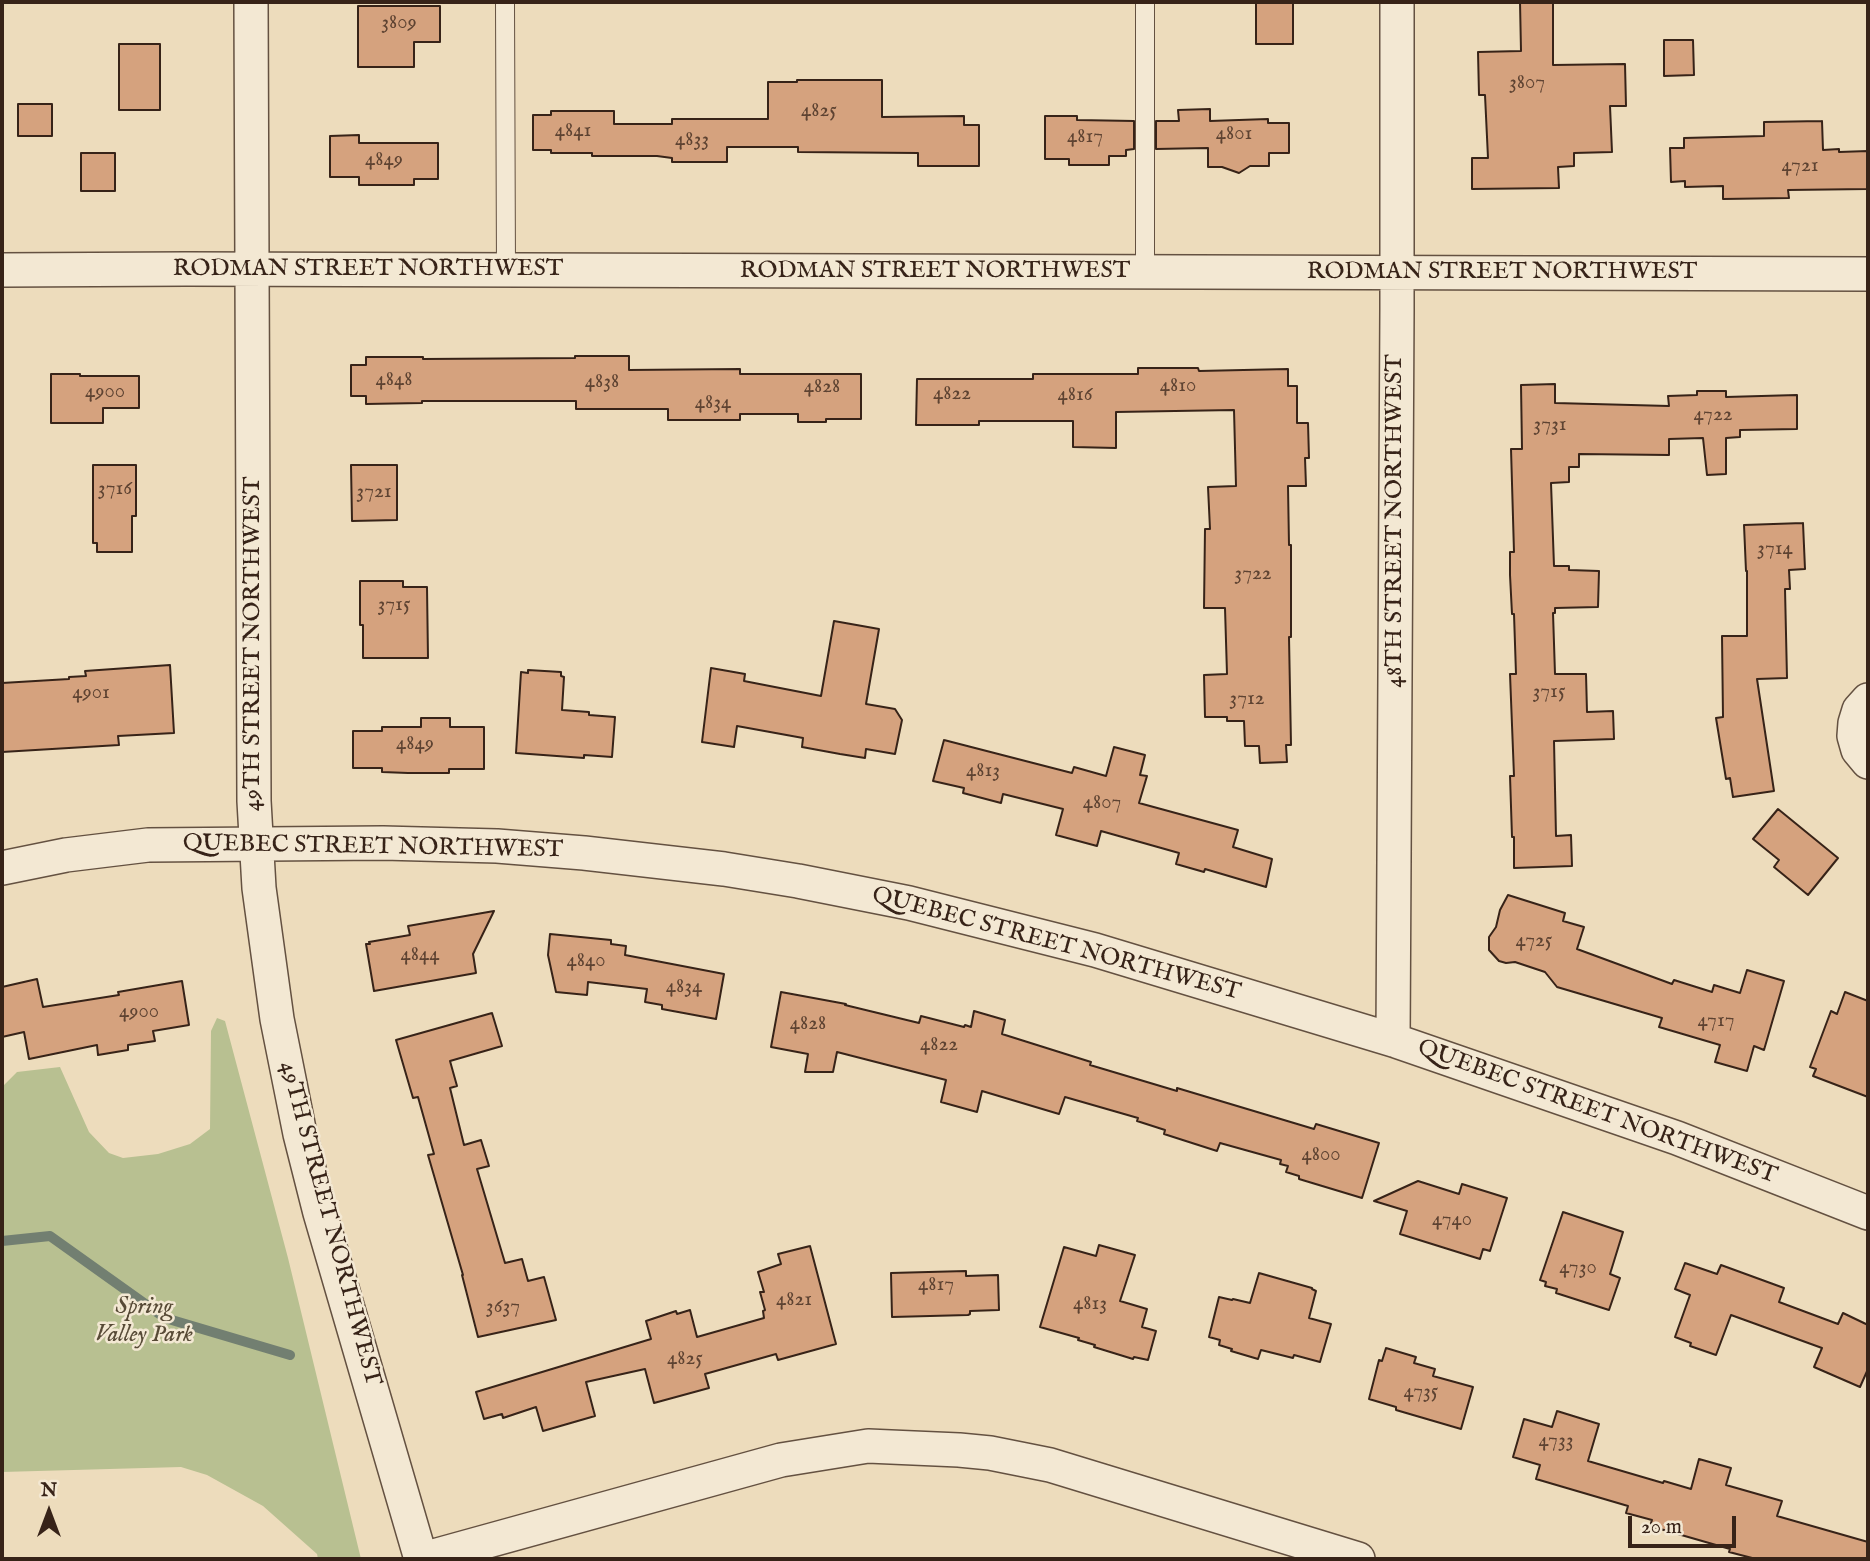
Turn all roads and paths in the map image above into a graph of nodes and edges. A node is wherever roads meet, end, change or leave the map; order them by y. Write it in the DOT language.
graph roads {
  1 [pos="251,2"];
  2 [pos="505,2"];
  3 [pos="1145,2"];
  4 [pos="1397,2"];
  5 [pos="2,270"];
  6 [pos="252,270"];
  7 [pos="506,271"];
  8 [pos="1145,273"];
  9 [pos="1397,273"];
  10 [pos="1868,274"];
  11 [pos="1868,700"];
  12 [pos="1868,762"];
  13 [pos="255,845"];
  14 [pos="2,868"];
  15 [pos="1393,1041"];
  16 [pos="1868,1213"];
  17 [pos="422,1559"];
  18 [pos="1358,1559"];
  1 -- 6 [label="street, 49TH STREET NORTHWEST"];
  2 -- 7 [label="lane"];
  3 -- 8 [label="lane"];
  4 -- 9 [label="street, 48TH STREET NORTHWEST"];
  5 -- 6 [label="street, RODMAN STREET NORTHWEST"];
  6 -- 7 [label="street, RODMAN STREET NORTHWEST"];
  6 -- 13 [label="street, 49TH STREET NORTHWEST"];
  7 -- 8 [label="street, RODMAN STREET NORTHWEST"];
  8 -- 9 [label="street, RODMAN STREET NORTHWEST"];
  9 -- 10 [label="street, RODMAN STREET NORTHWEST"];
  9 -- 15 [label="street, 48TH STREET NORTHWEST"];
  11 -- 12 [label="street"];
  13 -- 14 [label="street, QUEBEC STREET NORTHWEST"];
  13 -- 15 [label="street, QUEBEC STREET NORTHWEST"];
  13 -- 17 [label="street, 49TH STREET NORTHWEST"];
  15 -- 16 [label="street, QUEBEC STREET NORTHWEST"];
  17 -- 18 [label="street"];
}
